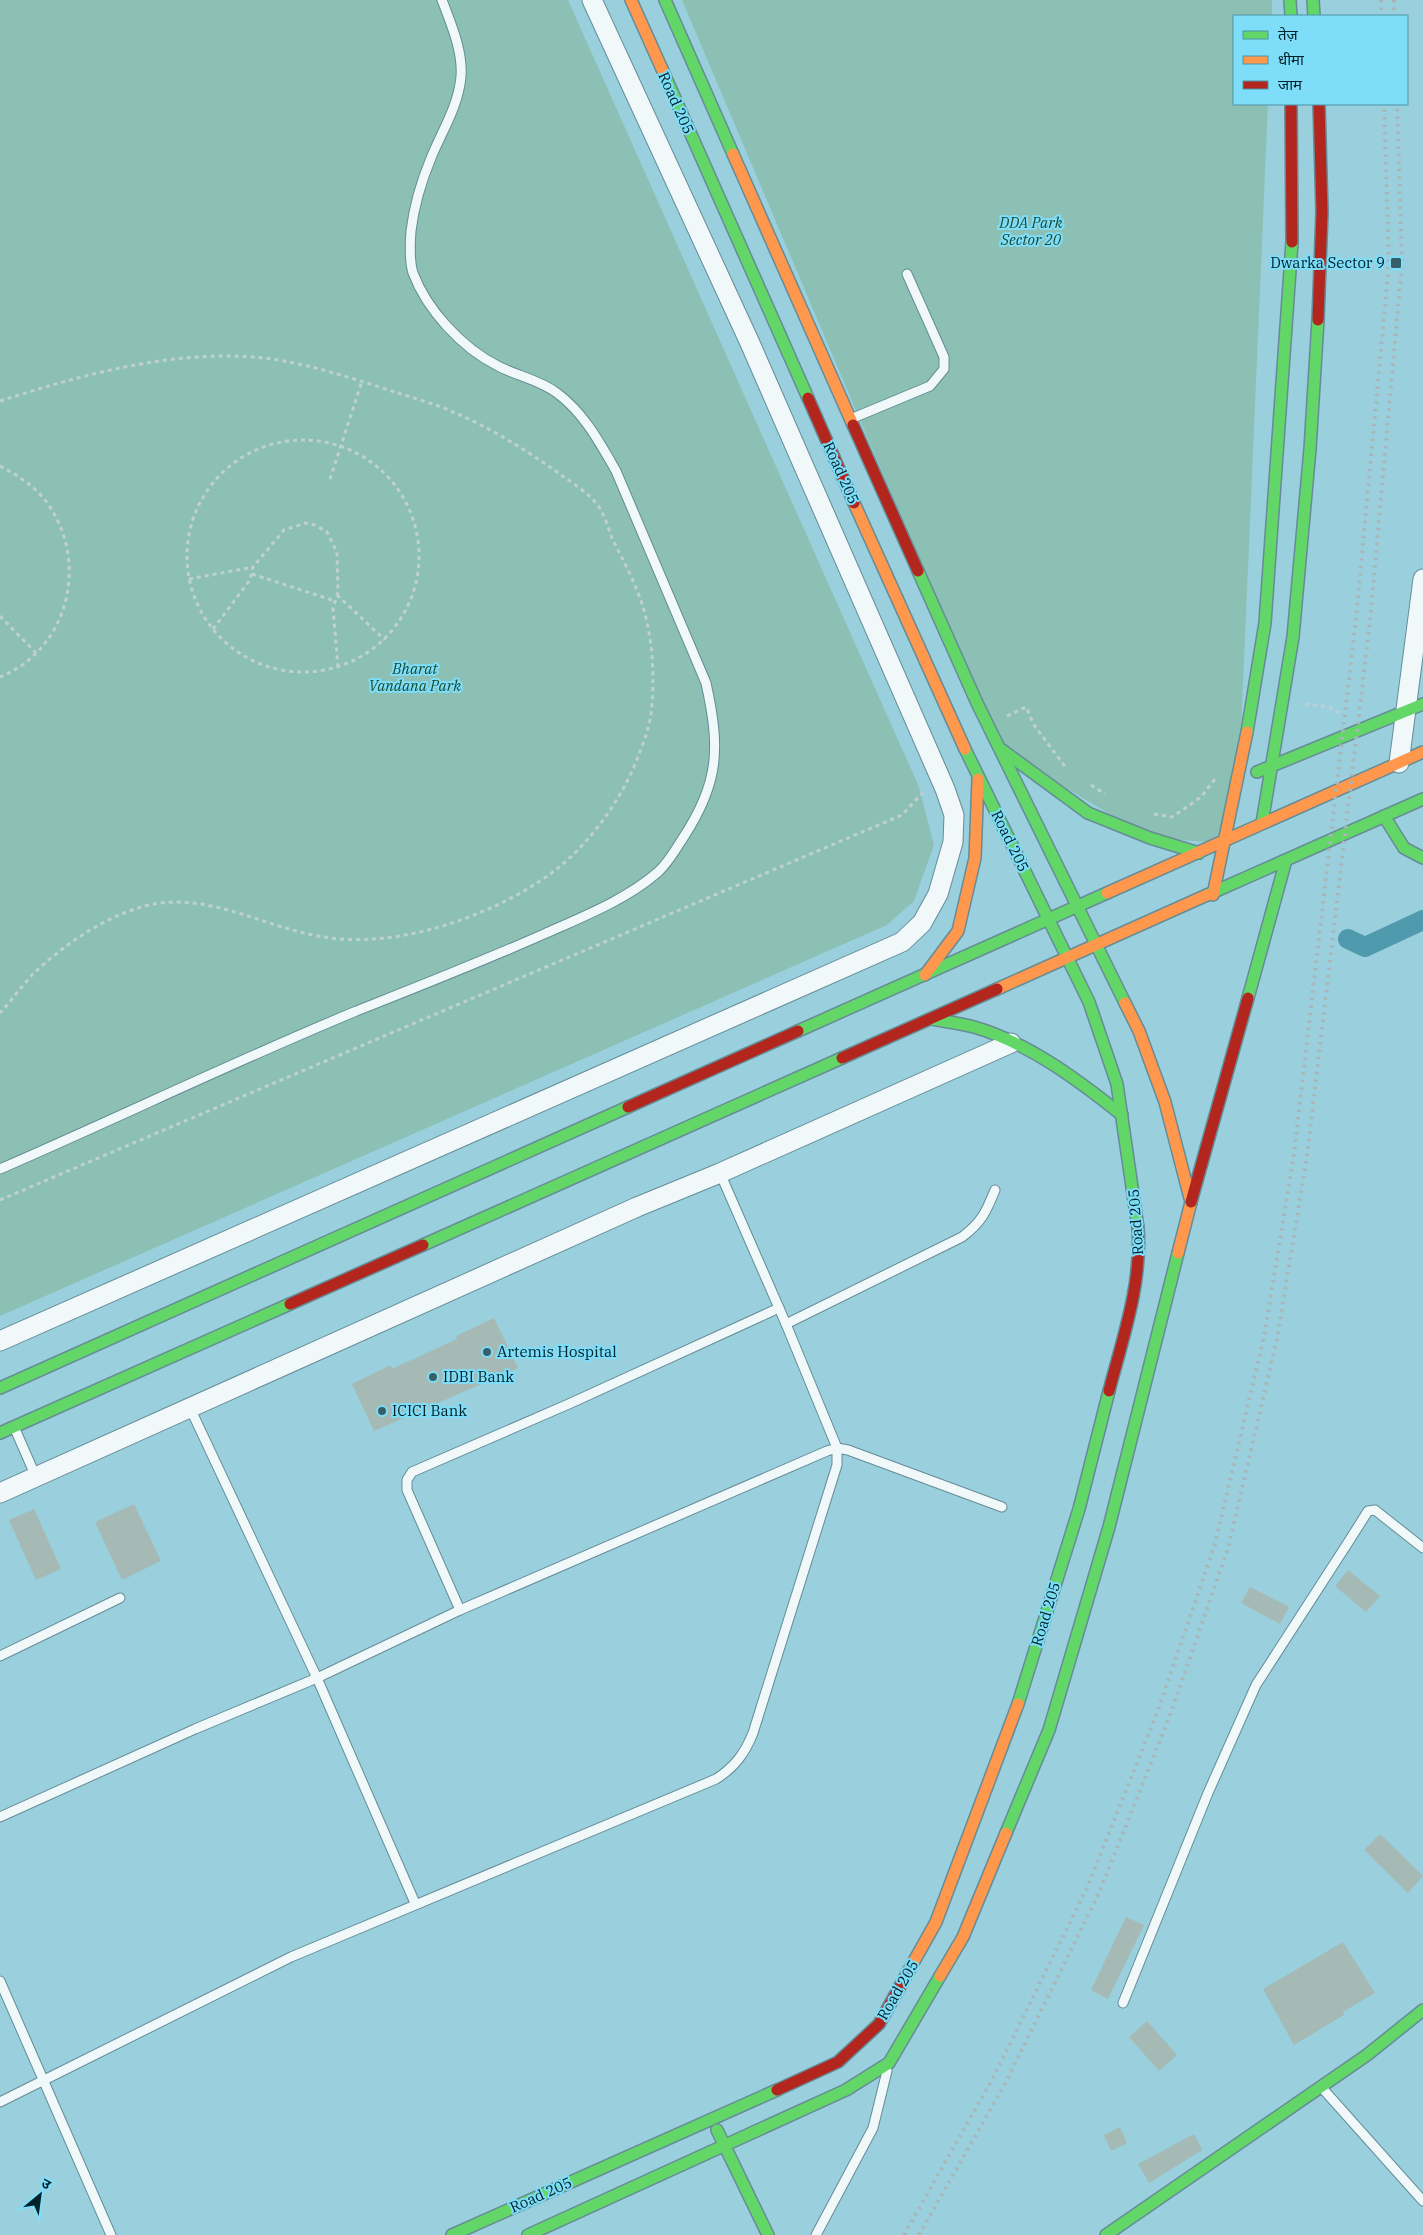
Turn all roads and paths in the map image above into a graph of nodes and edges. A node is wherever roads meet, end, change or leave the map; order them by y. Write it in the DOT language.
graph roads {
  1 [pos="442,0"];
  2 [pos="592,0"];
  3 [pos="630,0"];
  4 [pos="665,0"];
  5 [pos="1290,0"];
  6 [pos="1313,0"];
  7 [pos="1291,15"];
  8 [pos="1314,15"];
  9 [pos="1291,105"];
  10 [pos="1319,105"];
  11 [pos="907,274"];
  12 [pos="362,381"];
  13 [pos="0,401"];
  14 [pos="851,419"];
  15 [pos="340,446"];
  16 [pos="0,466"];
  17 [pos="330,479"];
  18 [pos="253,567"];
  19 [pos="252,574"];
  20 [pos="189,579"];
  21 [pos="1423,579"];
  22 [pos="338,594"];
  23 [pos="335,601"];
  24 [pos="0,616"];
  25 [pos="213,629"];
  26 [pos="1420,629"];
  27 [pos="384,640"];
  28 [pos="36,653"];
  29 [pos="338,667"];
  30 [pos="0,677"];
  31 [pos="1282,701"];
  32 [pos="1415,708"];
  33 [pos="988,726"];
  34 [pos="1367,728"];
  35 [pos="999,748"];
  36 [pos="1423,752"];
  37 [pos="1398,763"];
  38 [pos="934,765"];
  39 [pos="1270,768"];
  40 [pos="1069,770"];
  41 [pos="1218,774"];
  42 [pos="978,777"];
  43 [pos="1239,777"];
  44 [pos="1084,780"];
  45 [pos="1106,795"];
  46 [pos="1423,799"];
  47 [pos="1146,812"];
  48 [pos="1384,816"];
  49 [pos="1262,823"];
  50 [pos="1223,843"];
  51 [pos="1199,853"];
  52 [pos="1423,858"];
  53 [pos="1286,860"];
  54 [pos="1213,895"];
  55 [pos="1078,907"];
  56 [pos="1049,920"];
  57 [pos="1097,946"];
  58 [pos="1068,959"];
  59 [pos="925,976"];
  60 [pos="1,1011"];
  61 [pos="932,1020"];
  62 [pos="1011,1043"];
  63 [pos="1122,1114"];
  64 [pos="0,1169"];
  65 [pos="720,1173"];
  66 [pos="994,1190"];
  67 [pos="0,1200"];
  68 [pos="1191,1202"];
  69 [pos="779,1308"];
  70 [pos="786,1324"];
  71 [pos="0,1340"];
  72 [pos="0,1388"];
  73 [pos="190,1408"];
  74 [pos="14,1427"];
  75 [pos="0,1433"];
  76 [pos="837,1448"];
  77 [pos="36,1477"];
  78 [pos="0,1493"];
  79 [pos="1002,1506"];
  80 [pos="1423,1548"];
  81 [pos="120,1598"];
  82 [pos="460,1610"];
  83 [pos="0,1656"];
  84 [pos="317,1678"];
  85 [pos="0,1817"];
  86 [pos="415,1903"];
  87 [pos="0,1980"];
  88 [pos="1123,2003"];
  89 [pos="1423,2010"];
  90 [pos="889,2063"];
  91 [pos="44,2080"];
  92 [pos="1322,2087"];
  93 [pos="0,2102"];
  94 [pos="712,2118"];
  95 [pos="725,2144"];
  96 [pos="1423,2201"];
  97 [pos="112,2235"];
  98 [pos="452,2235"];
  99 [pos="528,2235"];
  100 [pos="768,2235"];
  101 [pos="816,2235"];
  102 [pos="1106,2235"];
  1 -- 64 [label="lane"];
  2 -- 38 [label="street"];
  3 -- 42 [label="main road, Road 205"];
  4 -- 14 [label="main road, Road 205"];
  5 -- 7 [label="main road"];
  6 -- 8 [label="main road"];
  9 -- 43 [label="main road"];
  10 -- 31 [label="main road"];
  11 -- 14 [label="lane"];
  12 -- 13 [label="path"];
  12 -- 15 [label="path"];
  12 -- 60 [label="path"];
  14 -- 33 [label="main road, Road 205"];
  15 -- 17 [label="path"];
  15 -- 20 [label="path"];
  15 -- 27 [label="path"];
  16 -- 28 [label="path"];
  18 -- 19 [label="path"];
  18 -- 20 [label="path"];
  18 -- 22 [label="path"];
  19 -- 23 [label="path"];
  19 -- 25 [label="path"];
  20 -- 25 [label="path"];
  21 -- 26 [label="street"];
  22 -- 23 [label="path"];
  22 -- 27 [label="path"];
  23 -- 29 [label="path"];
  24 -- 28 [label="path"];
  25 -- 29 [label="path"];
  26 -- 32 [label="street"];
  27 -- 29 [label="path"];
  28 -- 30 [label="path"];
  31 -- 34 [label="path"];
  31 -- 39 [label="main road"];
  32 -- 34 [label="main road"];
  32 -- 37 [label="street"];
  33 -- 35 [label="main road, Road 205"];
  33 -- 40 [label="path"];
  34 -- 39 [label="main road"];
  35 -- 51 [label="main road"];
  35 -- 55 [label="main road, Road 205"];
  36 -- 37 [label="main road"];
  37 -- 49 [label="main road"];
  38 -- 67 [label="path"];
  38 -- 71 [label="street"];
  39 -- 43 [label="main road"];
  39 -- 49 [label="main road"];
  41 -- 47 [label="path"];
  42 -- 56 [label="main road, Road 205"];
  42 -- 59 [label="main road"];
  43 -- 50 [label="main road"];
  44 -- 45 [label="path"];
  46 -- 48 [label="main road"];
  48 -- 52 [label="main road"];
  48 -- 53 [label="main road"];
  49 -- 50 [label="main road"];
  50 -- 51 [label="main road"];
  50 -- 54 [label="main road"];
  51 -- 55 [label="main road"];
  53 -- 54 [label="main road"];
  53 -- 68 [label="main road"];
  54 -- 57 [label="main road"];
  55 -- 56 [label="main road"];
  55 -- 57 [label="main road, Road 205"];
  56 -- 58 [label="main road, Road 205"];
  56 -- 59 [label="main road"];
  57 -- 58 [label="main road"];
  57 -- 68 [label="main road, Road 205"];
  58 -- 61 [label="main road"];
  58 -- 63 [label="main road, Road 205"];
  59 -- 72 [label="main road"];
  61 -- 62 [label="main road"];
  61 -- 74 [label="main road"];
  62 -- 63 [label="main road"];
  62 -- 65 [label="street"];
  63 -- 94 [label="main road, Road 205"];
  65 -- 69 [label="lane"];
  65 -- 73 [label="street"];
  66 -- 70 [label="lane"];
  68 -- 90 [label="main road, Road 205"];
  69 -- 70 [label="lane"];
  69 -- 82 [label="lane"];
  70 -- 76 [label="lane"];
  73 -- 77 [label="street"];
  73 -- 84 [label="lane"];
  74 -- 75 [label="main road"];
  74 -- 77 [label="lane"];
  76 -- 79 [label="lane"];
  76 -- 82 [label="lane"];
  76 -- 86 [label="lane"];
  77 -- 78 [label="street"];
  80 -- 88 [label="lane"];
  81 -- 83 [label="lane"];
  82 -- 84 [label="lane"];
  84 -- 85 [label="lane"];
  84 -- 86 [label="lane"];
  86 -- 91 [label="lane"];
  87 -- 91 [label="lane"];
  89 -- 92 [label="main road"];
  90 -- 95 [label="main road, Road 205"];
  90 -- 101 [label="lane"];
  91 -- 93 [label="lane"];
  91 -- 97 [label="lane"];
  92 -- 96 [label="lane"];
  92 -- 102 [label="main road"];
  94 -- 95 [label="main road"];
  94 -- 98 [label="main road, Road 205"];
  95 -- 99 [label="main road, Road 205"];
  95 -- 100 [label="main road"];
}
